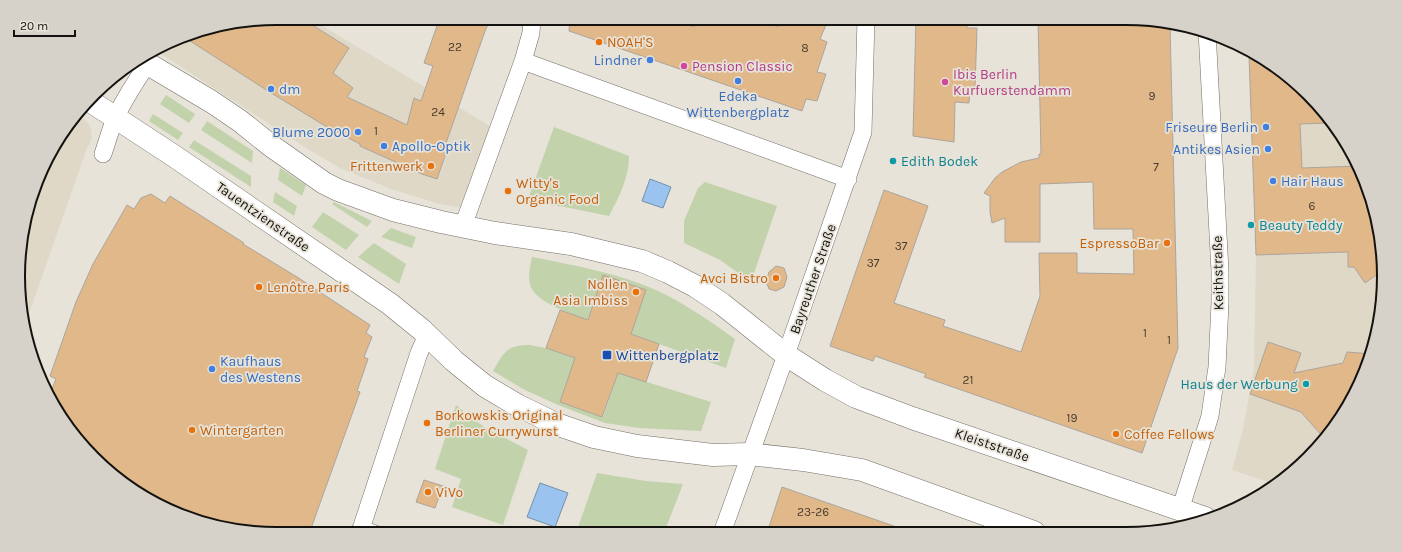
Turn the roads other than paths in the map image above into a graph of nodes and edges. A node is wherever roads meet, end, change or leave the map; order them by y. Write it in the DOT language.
graph roads {
  1 [pos="532,25"];
  2 [pos="866,25"];
  3 [pos="1207,38"];
  4 [pos="523,61"];
  5 [pos="145,62"];
  6 [pos="94,104"];
  7 [pos="116,117"];
  8 [pos="103,154"];
  9 [pos="848,179"];
  10 [pos="463,226"];
  11 [pos="429,337"];
  12 [pos="786,355"];
  13 [pos="749,454"];
  14 [pos="1180,518"];
  15 [pos="1191,518"];
  16 [pos="366,527"];
  17 [pos="724,527"];
  18 [pos="1020,527"];
  1 -- 4 [label="street"];
  2 -- 9 [label="street, Bayreuther Straße"];
  3 -- 14 [label="street, Keithstraße"];
  4 -- 9 [label="street"];
  4 -- 10 [label="street"];
  5 -- 7 [label="street"];
  5 -- 10 [label="main road"];
  6 -- 7 [label="main road, Tauentzienstraße"];
  7 -- 8 [label="street"];
  7 -- 11 [label="main road, Tauentzienstraße"];
  9 -- 12 [label="street, Bayreuther Straße"];
  10 -- 12 [label="main road"];
  11 -- 13 [label="main road"];
  11 -- 16 [label="street"];
  12 -- 13 [label="street, Bayreuther Straße"];
  12 -- 14 [label="main road, Kleiststraße"];
  13 -- 17 [label="street, Bayreuther Straße"];
  13 -- 18 [label="main road"];
  14 -- 15 [label="main road, Kleiststraße"];
}
